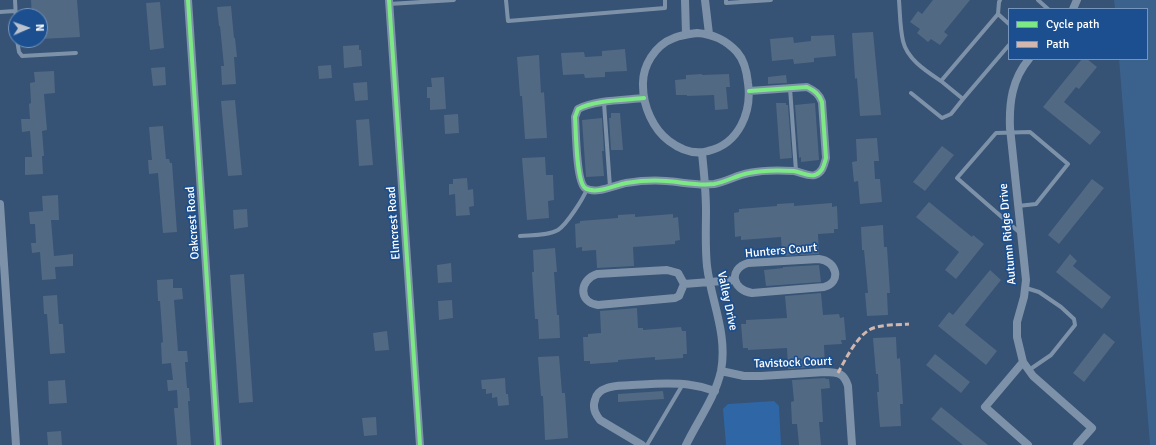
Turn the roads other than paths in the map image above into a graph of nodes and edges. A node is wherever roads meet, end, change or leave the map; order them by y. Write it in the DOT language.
graph roads {
  1 [pos="188,0"];
  2 [pos="454,0"];
  3 [pos="506,0"];
  4 [pos="665,0"];
  5 [pos="685,0"];
  6 [pos="705,0"];
  7 [pos="726,0"];
  8 [pos="771,0"];
  9 [pos="899,0"];
  10 [pos="1000,0"];
  11 [pos="1038,0"];
  12 [pos="431,1"];
  13 [pos="389,2"];
  14 [pos="1047,8"];
  15 [pos="998,14"];
  16 [pos="1008,23"];
  17 [pos="686,34"];
  18 [pos="709,34"];
  19 [pos="1008,46"];
  20 [pos="18,48"];
  21 [pos="76,53"];
  22 [pos="1028,60"];
  23 [pos="941,81"];
  24 [pos="790,88"];
  25 [pos="749,91"];
  26 [pos="911,93"];
  27 [pos="644,98"];
  28 [pos="963,99"];
  29 [pos="604,102"];
  30 [pos="1010,134"];
  31 [pos="702,153"];
  32 [pos="796,171"];
  33 [pos="705,184"];
  34 [pos="610,187"];
  35 [pos="588,189"];
  36 [pos="0,204"];
  37 [pos="1017,206"];
  38 [pos="1020,233"];
  39 [pos="520,236"];
  40 [pos="735,280"];
  41 [pos="709,282"];
  42 [pos="684,284"];
  43 [pos="1026,288"];
  44 [pos="1023,362"];
  45 [pos="1028,370"];
  46 [pos="721,371"];
  47 [pos="683,384"];
  48 [pos="715,391"];
  49 [pos="16,445"];
  50 [pos="218,445"];
  51 [pos="420,445"];
  52 [pos="642,445"];
  53 [pos="647,445"];
  54 [pos="686,445"];
  55 [pos="852,445"];
  56 [pos="1028,445"];
  57 [pos="1077,445"];
  1 -- 50 [label="street, Oakcrest Road"];
  2 -- 12 [label="lane"];
  3 -- 4 [label="lane"];
  5 -- 17 [label="street"];
  6 -- 18 [label="street"];
  7 -- 8 [label="lane"];
  9 -- 23 [label="lane"];
  10 -- 15 [label="lane"];
  11 -- 14 [label="lane"];
  12 -- 13 [label="lane"];
  13 -- 51 [label="street, Elmcrest Road"];
  15 -- 16 [label="lane"];
  15 -- 23 [label="lane"];
  17 -- 18 [label="street"];
  17 -- 27 [label="street"];
  18 -- 25 [label="street"];
  19 -- 28 [label="lane"];
  20 -- 21 [label="lane"];
  22 -- 30 [label="street, Autumn Ridge Drive"];
  23 -- 28 [label="lane"];
  24 -- 25 [label="street"];
  24 -- 32 [label="lane"];
  24 -- 32 [label="street"];
  25 -- 31 [label="street"];
  26 -- 28 [label="lane"];
  27 -- 29 [label="street"];
  27 -- 31 [label="street"];
  29 -- 34 [label="lane"];
  29 -- 35 [label="street"];
  30 -- 37 [label="street, Autumn Ridge Drive"];
  30 -- 37 [label="lane"];
  30 -- 38 [label="lane"];
  31 -- 33 [label="street, Valley Drive"];
  32 -- 33 [label="street"];
  33 -- 34 [label="street"];
  33 -- 41 [label="street, Valley Drive"];
  34 -- 35 [label="street"];
  35 -- 39 [label="lane"];
  36 -- 49 [label="street"];
  37 -- 38 [label="street, Autumn Ridge Drive"];
  38 -- 43 [label="street, Autumn Ridge Drive"];
  40 -- 40 [label="street, Hunters Court"];
  40 -- 41 [label="street"];
  41 -- 42 [label="street"];
  41 -- 46 [label="street, Valley Drive"];
  42 -- 42 [label="street"];
  43 -- 44 [label="street, Autumn Ridge Drive"];
  43 -- 45 [label="lane"];
  44 -- 45 [label="street, Autumn Ridge Drive"];
  44 -- 56 [label="street"];
  45 -- 57 [label="street, Autumn Ridge Drive"];
  46 -- 48 [label="street, Valley Drive"];
  46 -- 55 [label="street, Tavistock Court"];
  47 -- 48 [label="street"];
  47 -- 52 [label="street"];
  47 -- 53 [label="lane"];
  48 -- 54 [label="street, Valley Drive"];
}
